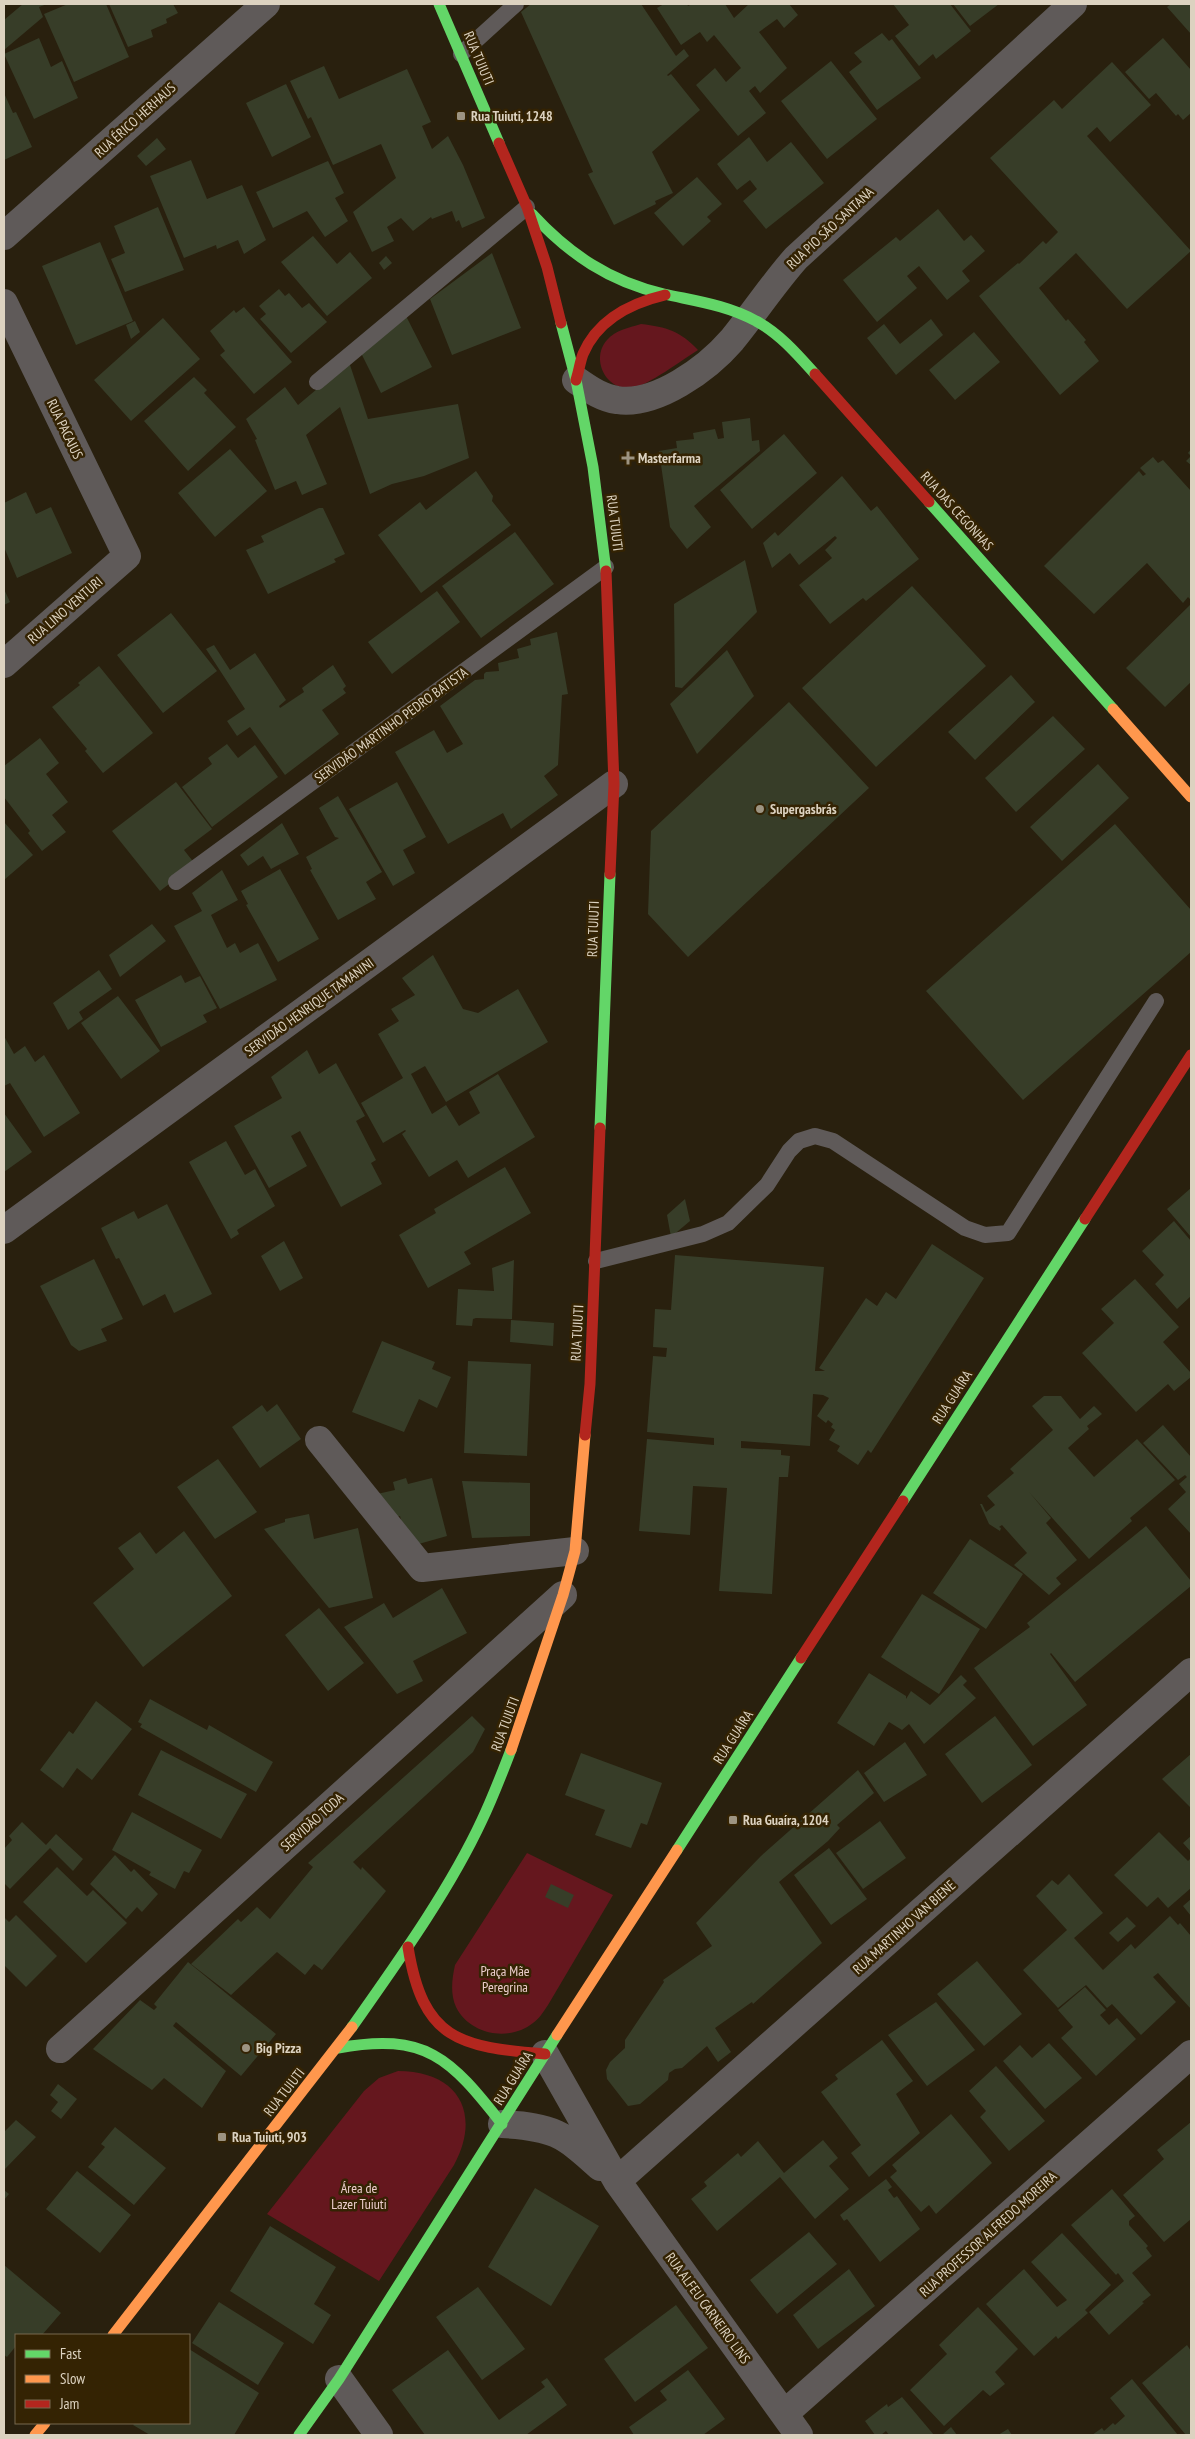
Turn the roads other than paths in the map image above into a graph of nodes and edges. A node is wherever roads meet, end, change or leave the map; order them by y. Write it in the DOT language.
graph roads {
  1 [pos="266,4"];
  2 [pos="439,4"];
  3 [pos="516,4"];
  4 [pos="1073,4"];
  5 [pos="461,54"];
  6 [pos="526,207"];
  7 [pos="4,236"];
  8 [pos="667,294"];
  9 [pos="4,303"];
  10 [pos="749,317"];
  11 [pos="576,380"];
  12 [pos="317,382"];
  13 [pos="127,556"];
  14 [pos="606,568"];
  15 [pos="4,664"];
  16 [pos="614,784"];
  17 [pos="1191,797"];
  18 [pos="176,882"];
  19 [pos="1156,1001"];
  20 [pos="1191,1055"];
  21 [pos="4,1230"];
  22 [pos="596,1261"];
  23 [pos="319,1440"];
  24 [pos="575,1551"];
  25 [pos="564,1595"];
  26 [pos="1191,1672"];
  27 [pos="408,1947"];
  28 [pos="338,2048"];
  29 [pos="60,2049"];
  30 [pos="546,2054"];
  31 [pos="1191,2054"];
  32 [pos="502,2124"];
  33 [pos="616,2181"];
  34 [pos="114,2334"];
  35 [pos="339,2379"];
  36 [pos="44,2424"];
  37 [pos="792,2425"];
  38 [pos="35,2435"];
  39 [pos="299,2435"];
  40 [pos="379,2435"];
  1 -- 7 [label="street, RUA ÉRICO HERHAUS"];
  2 -- 5 [label="main road, RUA TUIUTI"];
  3 -- 5 [label="lane"];
  4 -- 10 [label="street, RUA PIO SÃO SANTANA"];
  5 -- 6 [label="main road, RUA TUIUTI"];
  6 -- 8 [label="main road, RUA TUIUTI"];
  6 -- 11 [label="main road, RUA TUIUTI"];
  6 -- 12 [label="lane"];
  8 -- 10 [label="main road, RUA DAS CEGONHAS"];
  8 -- 11 [label="main road"];
  9 -- 13 [label="street, RUA PACAJUS"];
  10 -- 11 [label="street, RUA PIO SÃO SANTANA"];
  10 -- 17 [label="main road, RUA DAS CEGONHAS"];
  11 -- 14 [label="main road, RUA TUIUTI"];
  13 -- 15 [label="street, RUA LINO VENTURI"];
  14 -- 16 [label="main road, RUA TUIUTI"];
  14 -- 18 [label="lane, SERVIDÃO MARTINHO PEDRO BATISTA"];
  16 -- 21 [label="street, SERVIDÃO HENRIQUE TAMANINI"];
  16 -- 22 [label="main road, RUA TUIUTI"];
  19 -- 22 [label="lane"];
  20 -- 30 [label="main road, RUA GUAÍRA"];
  22 -- 24 [label="main road, RUA TUIUTI"];
  23 -- 24 [label="street"];
  24 -- 25 [label="main road, RUA TUIUTI"];
  25 -- 27 [label="main road, RUA TUIUTI"];
  25 -- 29 [label="street, SERVIDÃO TODA"];
  26 -- 33 [label="street, RUA MARTINHO VAN BIENE"];
  27 -- 28 [label="main road, RUA TUIUTI"];
  27 -- 30 [label="main road"];
  28 -- 32 [label="main road"];
  28 -- 34 [label="main road, RUA TUIUTI"];
  30 -- 32 [label="main road, RUA GUAÍRA"];
  30 -- 33 [label="street, RUA ALFEU CARNEIRO LINS"];
  31 -- 37 [label="street, RUA PROFESSOR ALFREDO MOREIRA"];
  32 -- 33 [label="street, RUA ALFEU CARNEIRO LINS"];
  32 -- 35 [label="main road, RUA GUAÍRA"];
  33 -- 37 [label="street, RUA ALFEU CARNEIRO LINS"];
  35 -- 39 [label="main road, RUA GUAÍRA"];
  35 -- 40 [label="street"];
  36 -- 38 [label="main road"];
}
